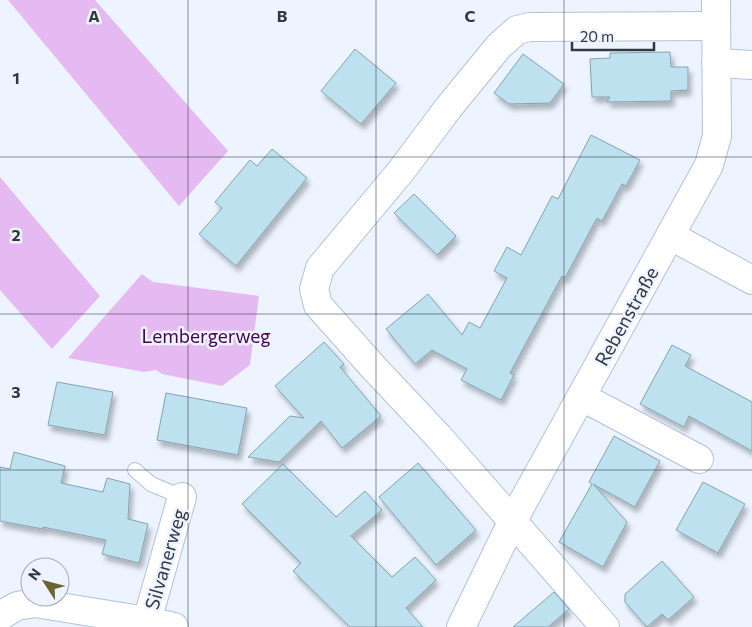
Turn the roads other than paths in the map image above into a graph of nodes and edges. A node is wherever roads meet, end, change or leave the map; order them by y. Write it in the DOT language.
graph roads {
  1 [pos="716,13"];
  2 [pos="716,63"];
  3 [pos="752,65"];
  4 [pos="670,236"];
  5 [pos="752,280"];
  6 [pos="582,397"];
  7 [pos="699,459"];
  8 [pos="135,470"];
  9 [pos="182,497"];
  10 [pos="514,520"];
  11 [pos="0,616"];
  12 [pos="147,621"];
  13 [pos="174,627"];
  14 [pos="462,627"];
  15 [pos="605,627"];
  1 -- 2 [label="street, Rebenstraße"];
  1 -- 10 [label="street"];
  2 -- 3 [label="street"];
  2 -- 4 [label="street, Rebenstraße"];
  4 -- 5 [label="street"];
  4 -- 6 [label="street, Rebenstraße"];
  6 -- 7 [label="street"];
  6 -- 10 [label="street, Rebenstraße"];
  8 -- 9 [label="lane"];
  9 -- 12 [label="street, Silvanerweg"];
  10 -- 14 [label="street, Rebenstraße"];
  10 -- 15 [label="street"];
  11 -- 12 [label="street, Silvanerweg"];
  12 -- 13 [label="street, Silvanerweg"];
}
